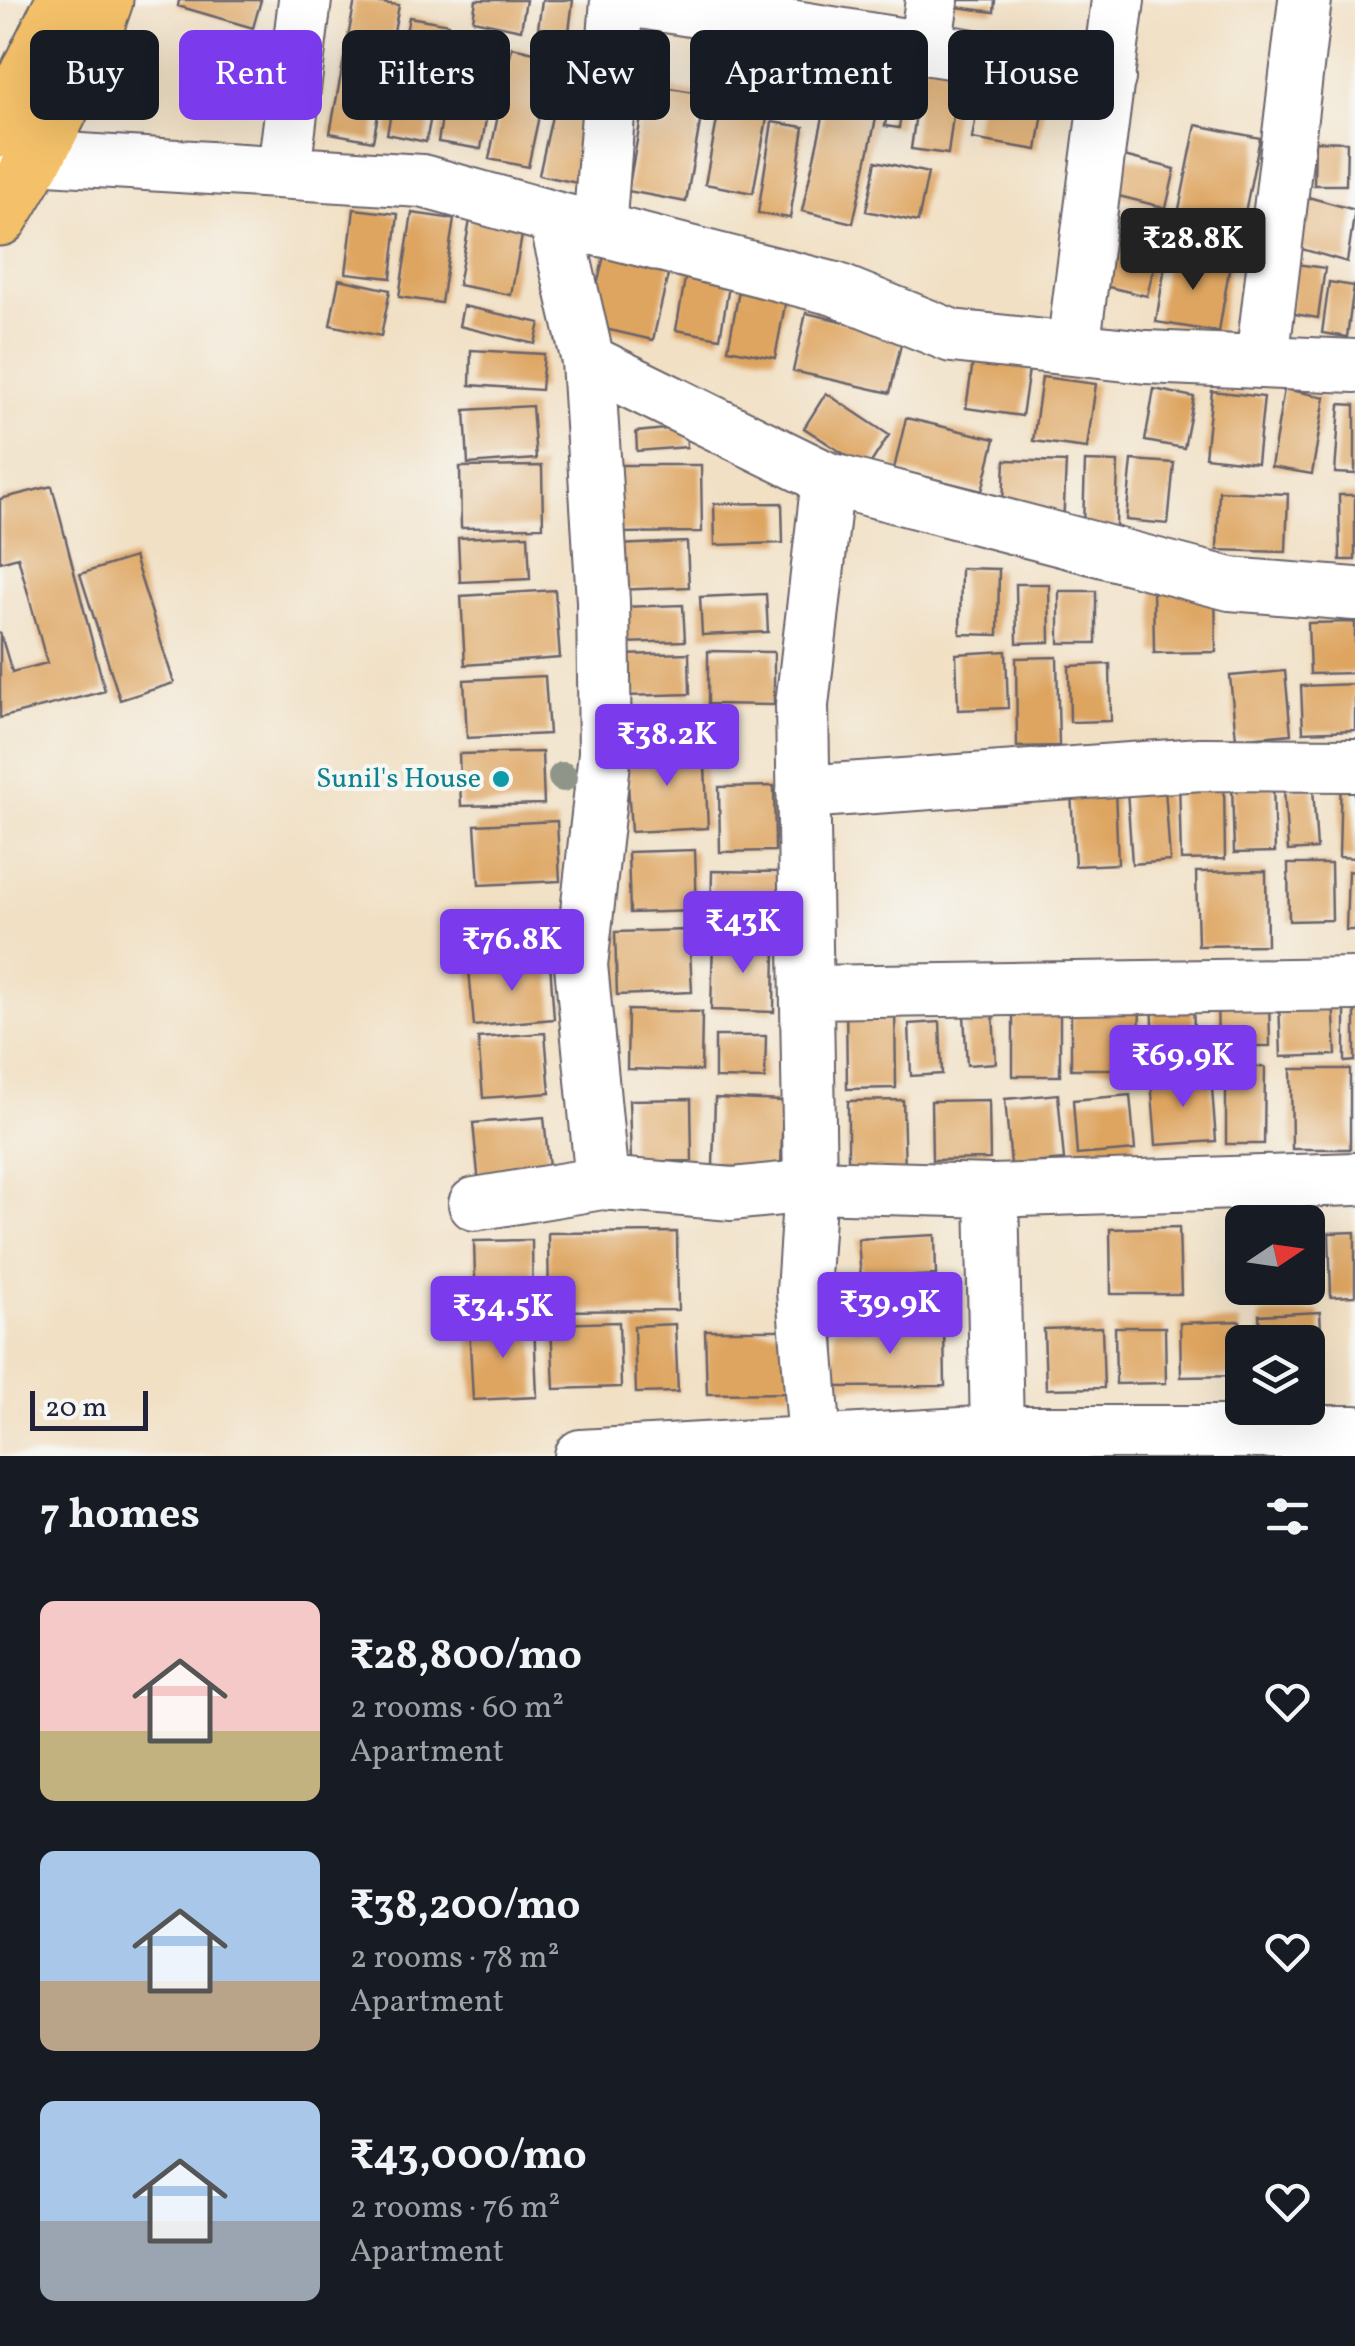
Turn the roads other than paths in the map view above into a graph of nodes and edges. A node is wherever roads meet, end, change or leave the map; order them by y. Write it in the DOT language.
graph roads {
  1 [pos="64,0"];
  2 [pos="105,0"];
  3 [pos="305,0"];
  4 [pos="617,0"];
  5 [pos="629,0"];
  6 [pos="1118,0"];
  7 [pos="1306,0"];
  8 [pos="929,24"];
  9 [pos="1114,35"];
  10 [pos="1103,120"];
  11 [pos="12,148"];
  12 [pos="284,170"];
  13 [pos="0,218"];
  14 [pos="577,224"];
  15 [pos="1073,349"];
  16 [pos="588,361"];
  17 [pos="1262,361"];
  18 [pos="1355,366"];
  19 [pos="828,478"];
  20 [pos="1355,594"];
  21 [pos="1355,765"];
  22 [pos="803,792"];
  23 [pos="1355,984"];
  24 [pos="807,992"];
  25 [pos="1355,1179"];
  26 [pos="602,1183"];
  27 [pos="810,1186"];
  28 [pos="992,1191"];
  29 [pos="474,1204"];
  30 [pos="1355,1432"];
  31 [pos="998,1444"];
  32 [pos="809,1448"];
  33 [pos="581,1456"];
  1 -- 11 [label="main road"];
  2 -- 11 [label="main road"];
  3 -- 12 [label="street"];
  4 -- 14 [label="street"];
  5 -- 8 [label="street"];
  6 -- 9 [label="street"];
  7 -- 17 [label="street"];
  10 -- 15 [label="street"];
  11 -- 12 [label="street"];
  11 -- 13 [label="main road"];
  12 -- 14 [label="street"];
  14 -- 15 [label="street"];
  14 -- 16 [label="street"];
  15 -- 17 [label="street"];
  16 -- 19 [label="street"];
  16 -- 26 [label="street"];
  17 -- 18 [label="street"];
  19 -- 20 [label="street"];
  19 -- 22 [label="street"];
  21 -- 22 [label="street"];
  22 -- 24 [label="street"];
  23 -- 24 [label="street"];
  24 -- 27 [label="street"];
  25 -- 28 [label="street"];
  26 -- 27 [label="street"];
  26 -- 29 [label="street"];
  27 -- 28 [label="street"];
  27 -- 32 [label="street"];
  28 -- 31 [label="street"];
  30 -- 31 [label="street"];
  31 -- 32 [label="street"];
  32 -- 33 [label="street"];
}
